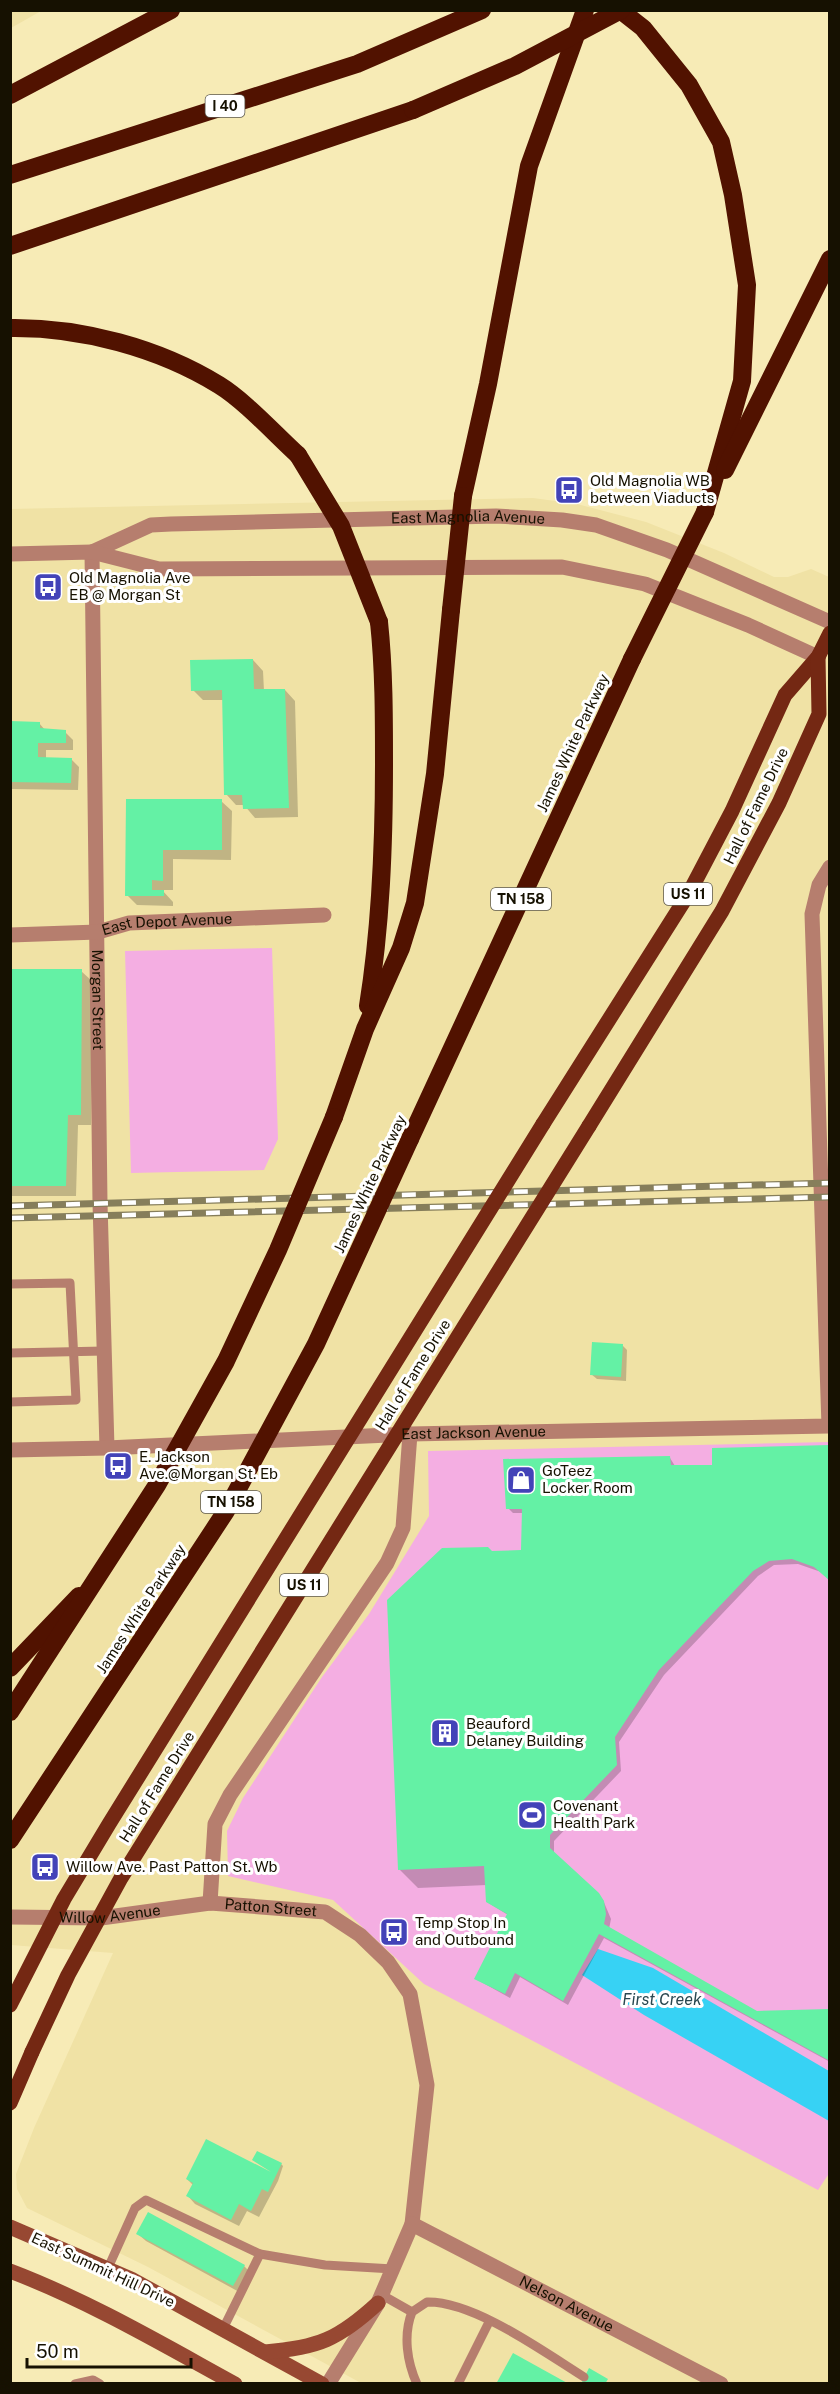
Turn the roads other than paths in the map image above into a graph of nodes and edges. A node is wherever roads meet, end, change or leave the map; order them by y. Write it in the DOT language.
graph roads {
  1 [pos="171,10"];
  2 [pos="482,10"];
  3 [pos="585,10"];
  4 [pos="620,10"];
  5 [pos="10,95"];
  6 [pos="10,175"];
  7 [pos="10,246"];
  8 [pos="830,259"];
  9 [pos="10,328"];
  10 [pos="705,512"];
  11 [pos="92,552"];
  12 [pos="10,554"];
  13 [pos="830,622"];
  14 [pos="830,633"];
  15 [pos="818,657"];
  16 [pos="830,867"];
  17 [pos="324,915"];
  18 [pos="98,932"];
  19 [pos="10,935"];
  20 [pos="365,1029"];
  21 [pos="10,1284"];
  22 [pos="74,1352"];
  23 [pos="104,1352"];
  24 [pos="10,1353"];
  25 [pos="10,1402"];
  26 [pos="830,1426"];
  27 [pos="410,1434"];
  28 [pos="107,1448"];
  29 [pos="10,1450"];
  30 [pos="93,1582"];
  31 [pos="10,1668"];
  32 [pos="10,1712"];
  33 [pos="10,1840"];
  34 [pos="210,1903"];
  35 [pos="10,1917"];
  36 [pos="10,2005"];
  37 [pos="10,2103"];
  38 [pos="412,2224"];
  39 [pos="10,2227"];
  40 [pos="261,2254"];
  41 [pos="108,2268"];
  42 [pos="393,2269"];
  43 [pos="10,2271"];
  44 [pos="380,2299"];
  45 [pos="412,2312"];
  46 [pos="489,2322"];
  47 [pos="223,2329"];
  48 [pos="265,2352"];
  49 [pos="584,2377"];
  50 [pos="75,2384"];
  51 [pos="100,2384"];
  52 [pos="236,2384"];
  53 [pos="322,2384"];
  54 [pos="328,2384"];
  55 [pos="417,2384"];
  56 [pos="458,2384"];
  57 [pos="721,2384"];
  1 -- 5 [label="highway"];
  2 -- 6 [label="highway, I 40"];
  3 -- 20 [label="highway, bridge"];
  4 -- 7 [label="highway, bridge"];
  4 -- 10 [label="highway"];
  8 -- 10 [label="highway"];
  9 -- 20 [label="highway, bridge"];
  10 -- 33 [label="highway, James White Parkway / TN 158, bridge"];
  11 -- 12 [label="street, East Magnolia Avenue"];
  11 -- 13 [label="street, East Magnolia Avenue"];
  11 -- 15 [label="street, East Magnolia Avenue"];
  11 -- 18 [label="street, Morgan Street"];
  14 -- 15 [label="main road, Hall of Fame Drive / US 11"];
  15 -- 36 [label="main road, Hall of Fame Drive / US 11, bridge"];
  15 -- 37 [label="main road, Hall of Fame Drive / US 11, bridge"];
  16 -- 26 [label="street"];
  17 -- 18 [label="street, East Depot Avenue"];
  18 -- 19 [label="street, East Depot Avenue"];
  18 -- 23 [label="street, Morgan Street"];
  20 -- 30 [label="highway, bridge"];
  21 -- 22 [label="lane"];
  22 -- 23 [label="lane"];
  22 -- 24 [label="lane"];
  22 -- 25 [label="lane"];
  23 -- 28 [label="street, Morgan Street"];
  26 -- 27 [label="street, East Jackson Avenue"];
  27 -- 28 [label="street, East Jackson Avenue"];
  27 -- 34 [label="street, Patton Street"];
  28 -- 29 [label="street, East Jackson Avenue"];
  30 -- 31 [label="highway, bridge"];
  30 -- 32 [label="highway, bridge"];
  34 -- 35 [label="street, Willow Avenue"];
  34 -- 38 [label="street, Patton Street"];
  38 -- 42 [label="street, Patton Street"];
  38 -- 57 [label="street, Nelson Avenue"];
  39 -- 41 [label="main road, East Summit Hill Drive"];
  40 -- 41 [label="lane"];
  40 -- 42 [label="lane"];
  40 -- 47 [label="lane"];
  41 -- 47 [label="main road, East Summit Hill Drive"];
  42 -- 44 [label="street, Patton Street"];
  43 -- 52 [label="main road"];
  44 -- 45 [label="lane"];
  44 -- 48 [label="main road"];
  44 -- 54 [label="street, Patton Street"];
  45 -- 46 [label="lane"];
  45 -- 55 [label="lane"];
  46 -- 49 [label="lane"];
  46 -- 56 [label="lane"];
  47 -- 48 [label="main road, East Summit Hill Drive"];
  48 -- 53 [label="main road, East Summit Hill Drive"];
  50 -- 51 [label="lane"];
}
